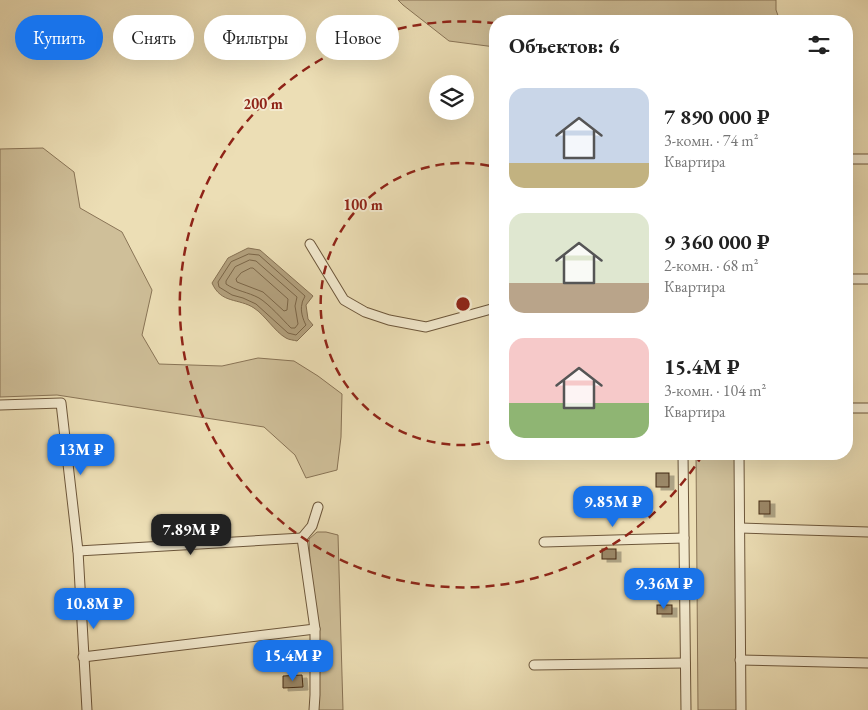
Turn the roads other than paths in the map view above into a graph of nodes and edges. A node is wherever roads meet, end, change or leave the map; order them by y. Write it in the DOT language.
graph roads {
  1 [pos="853,159"];
  2 [pos="868,159"];
  3 [pos="310,244"];
  4 [pos="853,279"];
  5 [pos="868,280"];
  6 [pos="489,310"];
  7 [pos="0,405"];
  8 [pos="853,408"];
  9 [pos="868,408"];
  10 [pos="683,460"];
  11 [pos="739,460"];
  12 [pos="318,507"];
  13 [pos="740,528"];
  14 [pos="868,532"];
  15 [pos="302,538"];
  16 [pos="684,538"];
  17 [pos="544,542"];
  18 [pos="78,551"];
  19 [pos="315,629"];
  20 [pos="84,657"];
  21 [pos="740,660"];
  22 [pos="685,662"];
  23 [pos="868,663"];
  24 [pos="534,665"];
  25 [pos="87,710"];
  26 [pos="314,710"];
  27 [pos="686,710"];
  28 [pos="741,710"];
  1 -- 2 [label="street"];
  3 -- 6 [label="street"];
  4 -- 5 [label="street"];
  7 -- 18 [label="street"];
  8 -- 9 [label="street"];
  10 -- 16 [label="street"];
  11 -- 13 [label="street"];
  12 -- 15 [label="street"];
  13 -- 14 [label="street"];
  13 -- 21 [label="street"];
  15 -- 18 [label="street"];
  15 -- 19 [label="street"];
  16 -- 17 [label="street"];
  16 -- 22 [label="street"];
  18 -- 20 [label="street"];
  19 -- 20 [label="street"];
  19 -- 26 [label="street"];
  20 -- 25 [label="street"];
  21 -- 23 [label="street"];
  21 -- 28 [label="street"];
  22 -- 24 [label="street"];
  22 -- 27 [label="street"];
}
